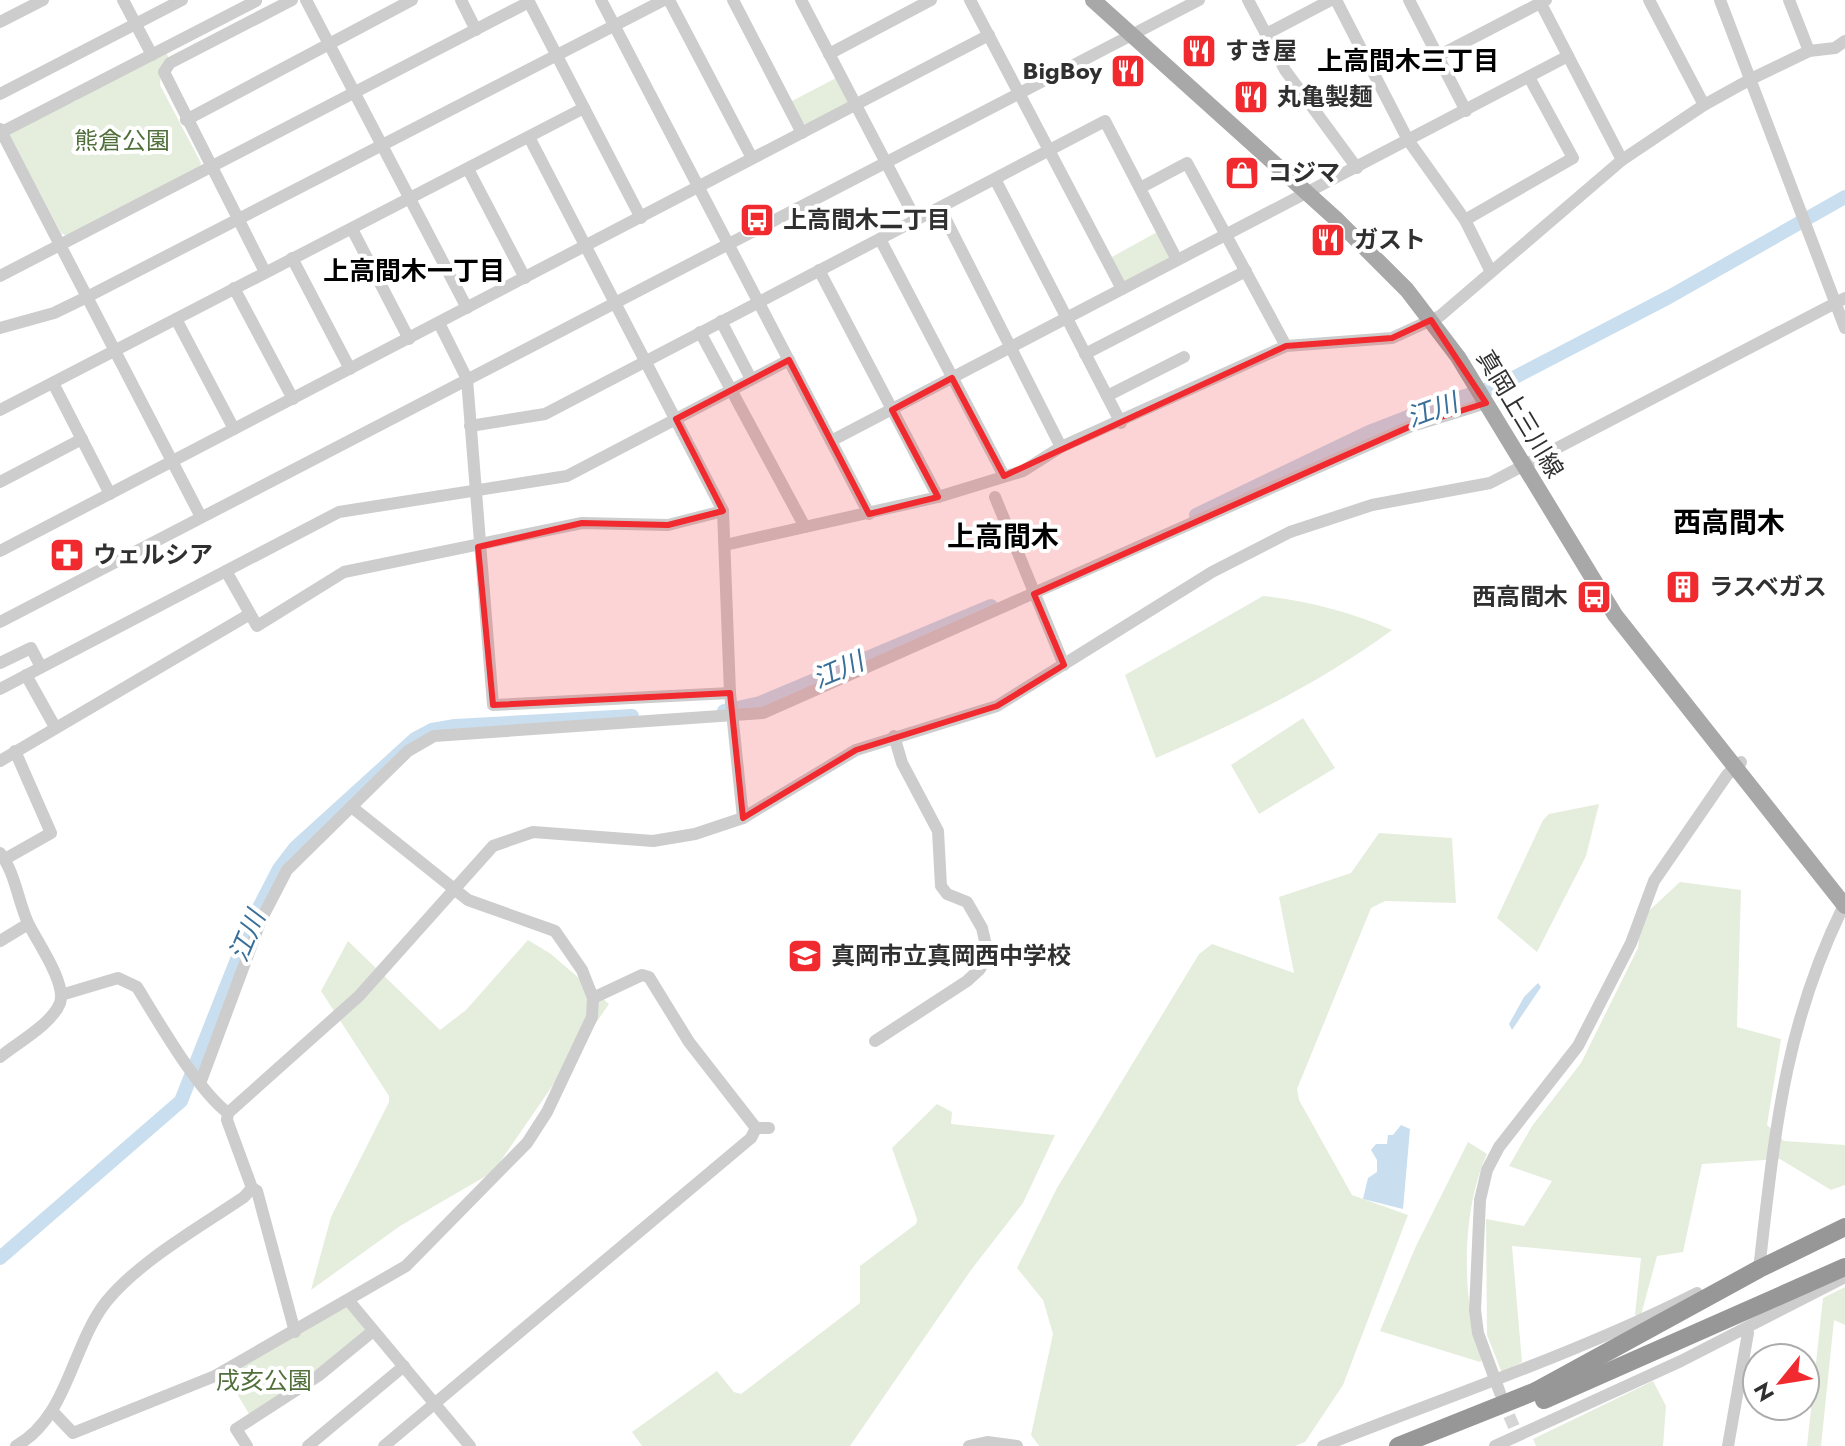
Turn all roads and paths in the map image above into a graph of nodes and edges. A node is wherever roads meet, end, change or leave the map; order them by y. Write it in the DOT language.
graph roads {
  1 [pos="43,0"];
  2 [pos="123,0"];
  3 [pos="182,0"];
  4 [pos="256,0"];
  5 [pos="292,0"];
  6 [pos="306,0"];
  7 [pos="412,0"];
  8 [pos="461,0"];
  9 [pos="601,0"];
  10 [pos="666,0"];
  11 [pos="733,0"];
  12 [pos="931,0"];
  13 [pos="970,0"];
  14 [pos="1093,0"];
  15 [pos="1109,0"];
  16 [pos="1199,0"];
  17 [pos="1248,0"];
  18 [pos="1333,0"];
  19 [pos="1409,0"];
  20 [pos="1649,0"];
  21 [pos="1720,0"];
  22 [pos="1789,0"];
  23 [pos="529,1"];
  24 [pos="806,1"];
  25 [pos="1542,1"];
  26 [pos="264,14"];
  27 [pos="0,22"];
  28 [pos="136,24"];
  29 [pos="615,26"];
  30 [pos="476,30"];
  31 [pos="1137,32"];
  32 [pos="1266,34"];
  33 [pos="989,35"];
  34 [pos="1845,41"];
  35 [pos="328,44"];
  36 [pos="1809,51"];
  37 [pos="829,54"];
  38 [pos="152,55"];
  39 [pos="557,56"];
  40 [pos="1438,56"];
  41 [pos="1568,56"];
  42 [pos="1530,79"];
  43 [pos="1751,79"];
  44 [pos="1019,92"];
  45 [pos="355,93"];
  46 [pos="0,94"];
  47 [pos="856,105"];
  48 [pos="1704,105"];
  49 [pos="584,108"];
  50 [pos="1466,111"];
  51 [pos="186,120"];
  52 [pos="802,133"];
  53 [pos="1,134"];
  54 [pos="529,137"];
  55 [pos="1408,140"];
  56 [pos="382,146"];
  57 [pos="1050,151"];
  58 [pos="752,158"];
  59 [pos="1622,160"];
  60 [pos="886,162"];
  61 [pos="211,168"];
  62 [pos="1357,168"];
  63 [pos="468,169"];
  64 [pos="995,179"];
  65 [pos="699,188"];
  66 [pos="1140,188"];
  67 [pos="1310,192"];
  68 [pos="410,199"];
  69 [pos="940,208"];
  70 [pos="641,218"];
  71 [pos="916,220"];
  72 [pos="1465,220"];
  73 [pos="238,221"];
  74 [pos="352,229"];
  75 [pos="1227,235"];
  76 [pos="880,239"];
  77 [pos="59,244"];
  78 [pos="728,244"];
  79 [pos="587,246"];
  80 [pos="292,258"];
  81 [pos="1177,260"];
  82 [pos="819,270"];
  83 [pos="1246,271"];
  84 [pos="265,272"];
  85 [pos="1491,272"];
  86 [pos="0,276"];
  87 [pos="525,278"];
  88 [pos="234,288"];
  89 [pos="1122,289"];
  90 [pos="87,297"];
  91 [pos="1841,300"];
  92 [pos="616,301"];
  93 [pos="759,302"];
  94 [pos="467,308"];
  95 [pos="1067,318"];
  96 [pos="1435,318"];
  97 [pos="176,319"];
  98 [pos="721,321"];
  99 [pos="439,323"];
  100 [pos="0,328"];
  101 [pos="1845,328"];
  102 [pos="700,332"];
  103 [pos="409,339"];
  104 [pos="1286,346"];
  105 [pos="1011,347"];
  106 [pos="115,350"];
  107 [pos="1085,354"];
  108 [pos="1184,357"];
  109 [pos="647,360"];
  110 [pos="789,360"];
  111 [pos="350,369"];
  112 [pos="952,378"];
  113 [pos="467,379"];
  114 [pos="751,379"];
  115 [pos="53,383"];
  116 [pos="731,390"];
  117 [pos="1107,396"];
  118 [pos="293,399"];
  119 [pos="1486,403"];
  120 [pos="0,410"];
  121 [pos="892,410"];
  122 [pos="676,419"];
  123 [pos="1121,423"];
  124 [pos="470,426"];
  125 [pos="234,429"];
  126 [pos="82,439"];
  127 [pos="831,441"];
  128 [pos="1061,447"];
  129 [pos="171,462"];
  130 [pos="1529,466"];
  131 [pos="1004,476"];
  132 [pos="0,482"];
  133 [pos="475,490"];
  134 [pos="110,494"];
  135 [pos="938,497"];
  136 [pos="995,497"];
  137 [pos="723,511"];
  138 [pos="869,514"];
  139 [pos="201,517"];
  140 [pos="805,527"];
  141 [pos="725,545"];
  142 [pos="478,547"];
  143 [pos="0,551"];
  144 [pos="226,571"];
  145 [pos="1034,592"];
  146 [pos="250,614"];
  147 [pos="0,622"];
  148 [pos="0,663"];
  149 [pos="1064,665"];
  150 [pos="41,667"];
  151 [pos="26,675"];
  152 [pos="0,689"];
  153 [pos="730,693"];
  154 [pos="732,718"];
  155 [pos="55,727"];
  156 [pos="894,736"];
  157 [pos="15,751"];
  158 [pos="0,761"];
  159 [pos="1737,765"];
  160 [pos="353,808"];
  161 [pos="743,818"];
  162 [pos="2,856"];
  163 [pos="452,888"];
  164 [pos="1845,901"];
  165 [pos="28,924"];
  166 [pos="0,941"];
  167 [pos="61,995"];
  168 [pos="593,998"];
  169 [pos="875,1041"];
  170 [pos="0,1057"];
  171 [pos="201,1081"];
  172 [pos="228,1113"];
  173 [pos="252,1188"];
  174 [pos="1845,1227"];
  175 [pos="1845,1267"];
  176 [pos="1759,1269"];
  177 [pos="1845,1277"];
  178 [pos="349,1301"];
  179 [pos="1746,1329"];
  180 [pos="373,1331"];
  181 [pos="295,1332"];
  182 [pos="404,1366"];
  183 [pos="1498,1388"];
  184 [pos="1538,1396"];
  185 [pos="435,1403"];
  186 [pos="53,1412"];
  187 [pos="1518,1437"];
  188 [pos="1342,1442"];
  189 [pos="310,1445"];
  190 [pos="469,1445"];
  191 [pos="16,1446"];
  192 [pos="247,1446"];
  193 [pos="384,1446"];
  194 [pos="969,1446"];
  195 [pos="1017,1446"];
  196 [pos="1323,1446"];
  197 [pos="1398,1446"];
  198 [pos="1431,1446"];
  199 [pos="1495,1446"];
  200 [pos="1728,1446"];
  1 -- 27 [label="street"];
  2 -- 28 [label="street"];
  3 -- 28 [label="street"];
  4 -- 26 [label="street"];
  4 -- 38 [label="street"];
  5 -- 26 [label="street"];
  6 -- 35 [label="street"];
  7 -- 35 [label="street"];
  8 -- 30 [label="street"];
  9 -- 29 [label="street"];
  10 -- 29 [label="street"];
  10 -- 58 [label="street"];
  11 -- 52 [label="street"];
  12 -- 37 [label="street"];
  13 -- 33 [label="street"];
  14 -- 31 [label="main road, 真岡上三川線"];
  15 -- 31 [label="main road, 真岡上三川線"];
  16 -- 31 [label="street"];
  17 -- 32 [label="street"];
  18 -- 32 [label="street"];
  18 -- 55 [label="street"];
  19 -- 40 [label="street"];
  20 -- 48 [label="street"];
  21 -- 43 [label="street"];
  22 -- 36 [label="street"];
  23 -- 30 [label="street"];
  23 -- 39 [label="street"];
  24 -- 37 [label="street"];
  25 -- 40 [label="street"];
  25 -- 41 [label="street"];
  26 -- 51 [label="street"];
  28 -- 38 [label="street"];
  28 -- 46 [label="street"];
  29 -- 39 [label="street"];
  29 -- 65 [label="street"];
  30 -- 45 [label="street"];
  31 -- 44 [label="street"];
  31 -- 67 [label="main road, 真岡上三川線"];
  32 -- 62 [label="street"];
  33 -- 44 [label="street"];
  33 -- 47 [label="street"];
  34 -- 36 [label="street"];
  35 -- 45 [label="street"];
  35 -- 51 [label="street"];
  36 -- 43 [label="street"];
  37 -- 47 [label="street"];
  38 -- 53 [label="street"];
  39 -- 49 [label="street"];
  39 -- 56 [label="street"];
  40 -- 50 [label="street"];
  41 -- 42 [label="street"];
  41 -- 59 [label="street"];
  42 -- 50 [label="street"];
  42 -- 72 [label="street"];
  43 -- 48 [label="street"];
  43 -- 91 [label="street"];
  44 -- 57 [label="street"];
  44 -- 60 [label="street"];
  45 -- 56 [label="street"];
  45 -- 61 [label="street"];
  47 -- 52 [label="street"];
  47 -- 60 [label="street"];
  48 -- 59 [label="street"];
  49 -- 54 [label="street"];
  49 -- 70 [label="street"];
  50 -- 55 [label="street"];
  51 -- 61 [label="street"];
  52 -- 58 [label="street"];
  53 -- 77 [label="street"];
  54 -- 63 [label="street"];
  54 -- 79 [label="street"];
  55 -- 62 [label="street"];
  55 -- 72 [label="street"];
  56 -- 68 [label="street"];
  56 -- 73 [label="street"];
  57 -- 64 [label="street"];
  57 -- 66 [label="street"];
  57 -- 89 [label="street"];
  58 -- 65 [label="street"];
  59 -- 85 [label="street"];
  60 -- 71 [label="street"];
  60 -- 78 [label="street"];
  61 -- 73 [label="street"];
  61 -- 77 [label="street"];
  62 -- 67 [label="street"];
  63 -- 68 [label="street"];
  63 -- 87 [label="street"];
  64 -- 69 [label="street"];
  64 -- 95 [label="street"];
  65 -- 70 [label="street"];
  65 -- 78 [label="street"];
  66 -- 75 [label="street"];
  66 -- 81 [label="street"];
  67 -- 75 [label="street"];
  67 -- 96 [label="main road, 真岡上三川線"];
  68 -- 74 [label="street"];
  68 -- 94 [label="street"];
  69 -- 71 [label="street"];
  69 -- 105 [label="street"];
  70 -- 79 [label="street"];
  71 -- 76 [label="street"];
  72 -- 85 [label="street"];
  73 -- 84 [label="street"];
  73 -- 90 [label="street"];
  74 -- 80 [label="street"];
  74 -- 103 [label="street"];
  75 -- 81 [label="street"];
  75 -- 83 [label="street"];
  76 -- 82 [label="street"];
  76 -- 112 [label="street"];
  77 -- 86 [label="street"];
  77 -- 90 [label="street"];
  78 -- 92 [label="street"];
  78 -- 93 [label="street"];
  79 -- 87 [label="street"];
  79 -- 92 [label="street"];
  80 -- 84 [label="street"];
  80 -- 111 [label="street"];
  81 -- 89 [label="street"];
  82 -- 93 [label="street"];
  82 -- 121 [label="street"];
  83 -- 104 [label="street"];
  83 -- 107 [label="street"];
  84 -- 88 [label="street"];
  85 -- 96 [label="street"];
  87 -- 94 [label="street"];
  88 -- 97 [label="street"];
  88 -- 118 [label="street"];
  89 -- 95 [label="street"];
  90 -- 100 [label="street"];
  90 -- 106 [label="street"];
  91 -- 101 [label="street"];
  91 -- 130 [label="street"];
  92 -- 109 [label="street"];
  92 -- 113 [label="street"];
  93 -- 98 [label="street"];
  93 -- 110 [label="street"];
  94 -- 99 [label="street"];
  95 -- 105 [label="street"];
  95 -- 107 [label="street"];
  96 -- 104 [label="street"];
  96 -- 119 [label="main road, 真岡上三川線"];
  96 -- 130 [label="main road, 真岡上三川線"];
  97 -- 106 [label="street"];
  97 -- 125 [label="street"];
  98 -- 102 [label="street"];
  98 -- 114 [label="street"];
  99 -- 103 [label="street"];
  99 -- 113 [label="street"];
  102 -- 109 [label="street"];
  102 -- 116 [label="street"];
  103 -- 111 [label="street"];
  104 -- 123 [label="street"];
  105 -- 112 [label="street"];
  105 -- 128 [label="street"];
  106 -- 115 [label="street"];
  106 -- 129 [label="street"];
  107 -- 117 [label="street"];
  108 -- 117 [label="street"];
  109 -- 122 [label="street"];
  109 -- 124 [label="street"];
  110 -- 114 [label="street"];
  110 -- 127 [label="street"];
  111 -- 118 [label="street"];
  112 -- 121 [label="street"];
  112 -- 131 [label="street"];
  113 -- 124 [label="street"];
  113 -- 139 [label="street"];
  114 -- 116 [label="street"];
  115 -- 120 [label="street"];
  115 -- 126 [label="street"];
  116 -- 122 [label="street"];
  116 -- 140 [label="street"];
  117 -- 123 [label="street"];
  118 -- 125 [label="street"];
  119 -- 130 [label="main road, 真岡上三川線"];
  119 -- 145 [label="street"];
  121 -- 127 [label="street"];
  121 -- 135 [label="street"];
  122 -- 133 [label="street"];
  122 -- 137 [label="street"];
  123 -- 128 [label="street"];
  124 -- 133 [label="street"];
  125 -- 129 [label="street"];
  126 -- 132 [label="street"];
  126 -- 134 [label="street"];
  127 -- 138 [label="street"];
  128 -- 131 [label="street"];
  129 -- 134 [label="street"];
  129 -- 139 [label="street"];
  130 -- 149 [label="street"];
  130 -- 159 [label="main road, 真岡上三川線"];
  131 -- 135 [label="street"];
  133 -- 142 [label="street"];
  133 -- 144 [label="street"];
  134 -- 143 [label="street"];
  135 -- 138 [label="street"];
  136 -- 145 [label="street"];
  137 -- 141 [label="street"];
  137 -- 142 [label="street"];
  138 -- 140 [label="street"];
  139 -- 147 [label="street"];
  140 -- 141 [label="street"];
  141 -- 153 [label="street"];
  142 -- 146 [label="street"];
  142 -- 153 [label="street"];
  144 -- 146 [label="street"];
  144 -- 150 [label="street"];
  145 -- 149 [label="street"];
  145 -- 154 [label="street"];
  146 -- 155 [label="street"];
  148 -- 150 [label="street"];
  149 -- 156 [label="street"];
  150 -- 151 [label="street"];
  151 -- 152 [label="street"];
  151 -- 155 [label="street"];
  153 -- 154 [label="street"];
  154 -- 160 [label="street"];
  154 -- 161 [label="street"];
  155 -- 157 [label="street"];
  156 -- 161 [label="street"];
  156 -- 169 [label="street"];
  157 -- 158 [label="street"];
  157 -- 162 [label="street"];
  159 -- 164 [label="main road, 真岡上三川線"];
  159 -- 183 [label="street"];
  160 -- 163 [label="street"];
  160 -- 171 [label="street"];
  161 -- 163 [label="street"];
  162 -- 165 [label="street"];
  163 -- 168 [label="street"];
  163 -- 172 [label="street"];
  164 -- 176 [label="street"];
  165 -- 166 [label="street"];
  165 -- 167 [label="street"];
  167 -- 170 [label="street"];
  167 -- 171 [label="street"];
  168 -- 178 [label="street"];
  168 -- 185 [label="street"];
  171 -- 172 [label="street"];
  172 -- 173 [label="street"];
  173 -- 181 [label="street"];
  173 -- 186 [label="street"];
  174 -- 176 [label="highway"];
  175 -- 184 [label="highway"];
  176 -- 183 [label="street"];
  176 -- 184 [label="highway"];
  177 -- 179 [label="street"];
  178 -- 180 [label="street"];
  178 -- 181 [label="street"];
  179 -- 187 [label="street"];
  179 -- 200 [label="street"];
  180 -- 182 [label="street"];
  180 -- 192 [label="street"];
  181 -- 186 [label="street"];
  182 -- 185 [label="street"];
  182 -- 189 [label="street"];
  183 -- 188 [label="street"];
  184 -- 197 [label="highway, bridge"];
  184 -- 198 [label="highway"];
  185 -- 190 [label="street"];
  185 -- 193 [label="street"];
  186 -- 191 [label="street"];
  187 -- 199 [label="street"];
  188 -- 196 [label="street"];
  194 -- 195 [label="street"];
}
